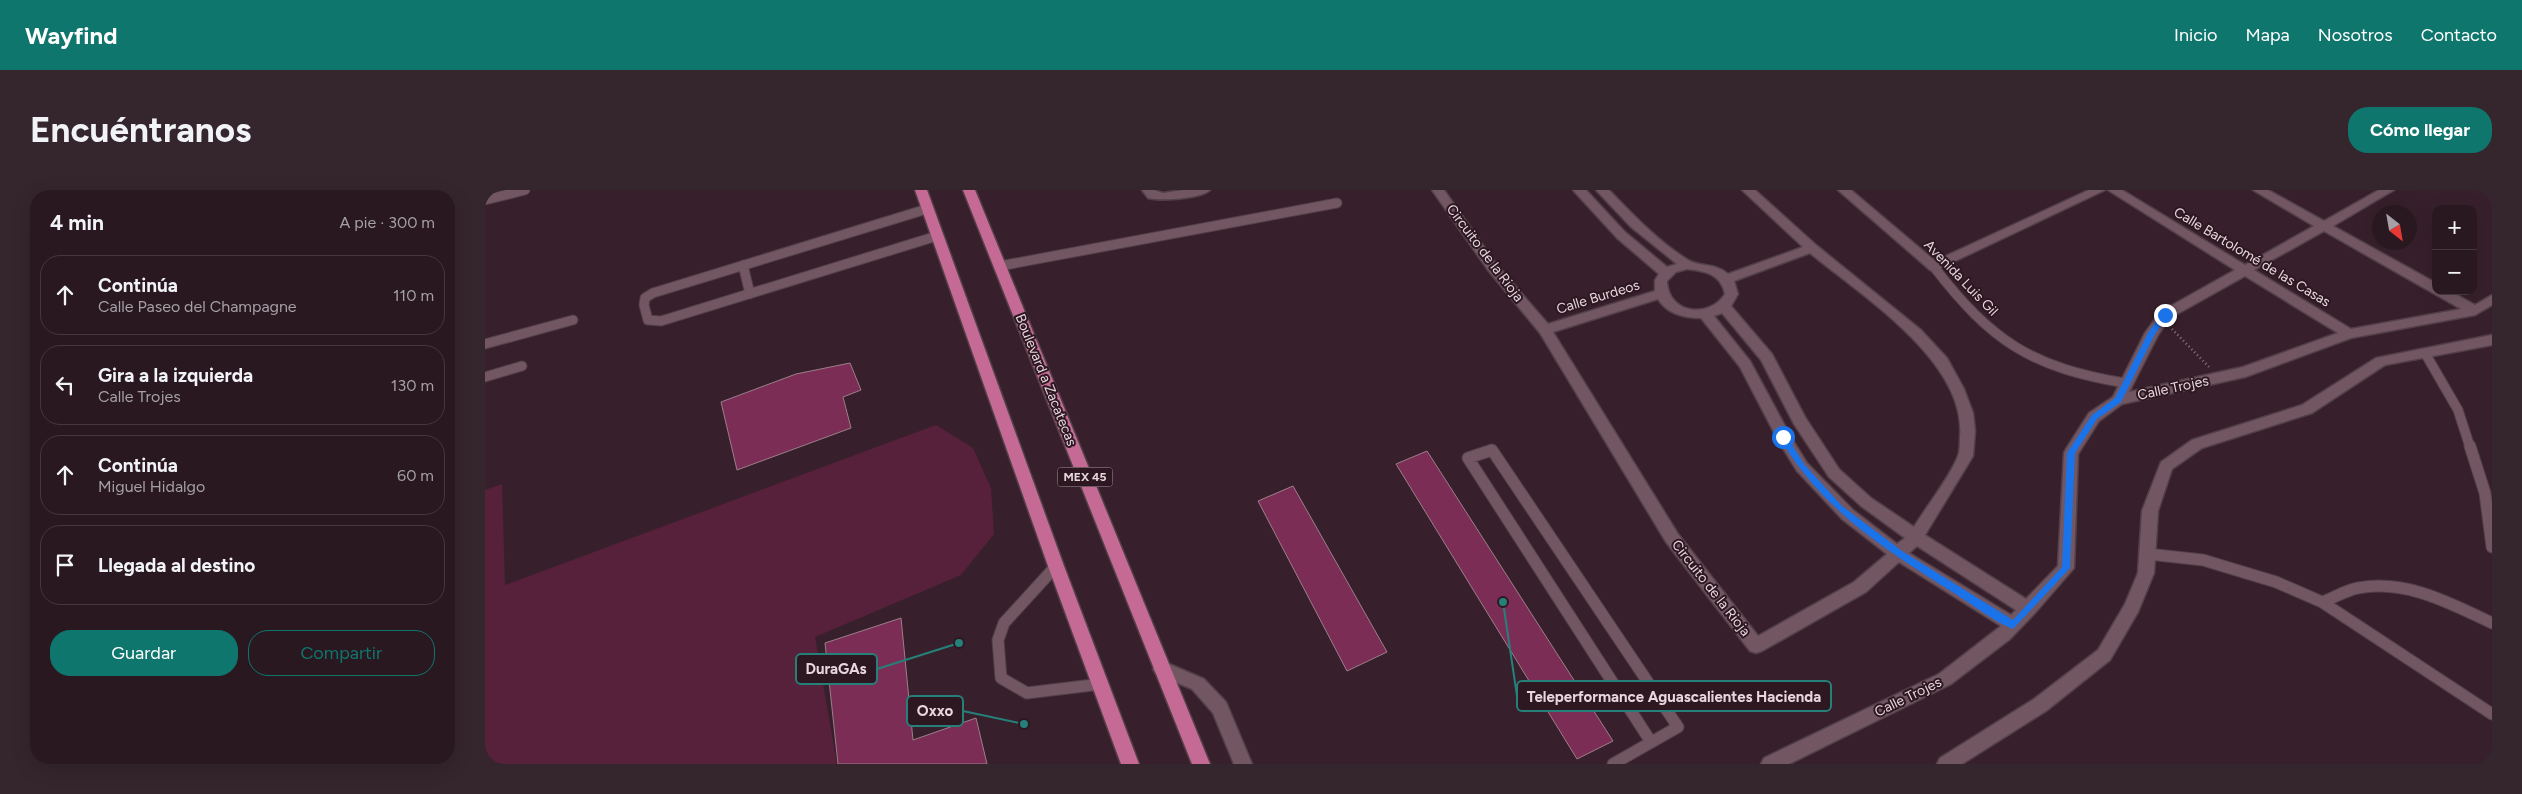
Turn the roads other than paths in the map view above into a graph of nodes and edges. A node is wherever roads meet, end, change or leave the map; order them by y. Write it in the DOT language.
graph roads {
  1 [pos="525,190"];
  2 [pos="921,190"];
  3 [pos="969,190"];
  4 [pos="1148,190"];
  5 [pos="1204,190"];
  6 [pos="1438,190"];
  7 [pos="1579,190"];
  8 [pos="1602,190"];
  9 [pos="1747,190"];
  10 [pos="1863,190"];
  11 [pos="2099,190"];
  12 [pos="2113,190"];
  13 [pos="2259,190"];
  14 [pos="2388,190"];
  15 [pos="1847,193"];
  16 [pos="485,200"];
  17 [pos="1337,203"];
  18 [pos="927,209"];
  19 [pos="2325,226"];
  20 [pos="937,236"];
  21 [pos="1812,248"];
  22 [pos="743,265"];
  23 [pos="1000,266"];
  24 [pos="1687,266"];
  25 [pos="1933,267"];
  26 [pos="2244,270"];
  27 [pos="1666,274"];
  28 [pos="1727,280"];
  29 [pos="2432,287"];
  30 [pos="750,294"];
  31 [pos="1660,294"];
  32 [pos="2447,295"];
  33 [pos="2492,299"];
  34 [pos="1724,308"];
  35 [pos="2475,311"];
  36 [pos="1705,314"];
  37 [pos="573,320"];
  38 [pos="1545,330"];
  39 [pos="2349,334"];
  40 [pos="2492,340"];
  41 [pos="485,344"];
  42 [pos="2425,354"];
  43 [pos="522,366"];
  44 [pos="485,377"];
  45 [pos="2125,383"];
  46 [pos="2118,400"];
  47 [pos="2489,492"];
  48 [pos="1916,537"];
  49 [pos="2492,547"];
  50 [pos="1899,554"];
  51 [pos="2148,554"];
  52 [pos="1056,566"];
  53 [pos="2322,602"];
  54 [pos="2028,609"];
  55 [pos="2492,623"];
  56 [pos="2013,625"];
  57 [pos="1162,669"];
  58 [pos="1101,684"];
  59 [pos="2492,714"];
  60 [pos="1651,742"];
  61 [pos="1130,764"];
  62 [pos="1201,764"];
  63 [pos="1243,764"];
  64 [pos="1613,764"];
  65 [pos="1771,764"];
  66 [pos="1946,764"];
  1 -- 16 [label="lane"];
  2 -- 18 [label="main road"];
  3 -- 23 [label="main road, Boulevard a Zacatecas / MEX 45"];
  4 -- 5 [label="street"];
  6 -- 38 [label="street, Circuito de la Rioja"];
  7 -- 27 [label="street"];
  8 -- 24 [label="street"];
  9 -- 21 [label="street, Circuito de la Rioja"];
  10 -- 15 [label="street"];
  11 -- 25 [label="street"];
  12 -- 26 [label="street, Calle Bartolomé de las Casas"];
  13 -- 19 [label="street"];
  14 -- 19 [label="street"];
  15 -- 25 [label="street, Avenida Luis Gil"];
  17 -- 23 [label="lane"];
  18 -- 20 [label="main road"];
  18 -- 22 [label="lane"];
  19 -- 26 [label="street"];
  19 -- 29 [label="street"];
  20 -- 30 [label="lane"];
  20 -- 52 [label="main road"];
  21 -- 28 [label="street"];
  21 -- 48 [label="street, Circuito de la Rioja"];
  22 -- 30 [label="lane"];
  22 -- 30 [label="lane"];
  23 -- 57 [label="main road, Boulevard a Zacatecas / MEX 45"];
  24 -- 27 [label="street"];
  24 -- 28 [label="street"];
  25 -- 45 [label="lane, Avenida Luis Gil"];
  26 -- 39 [label="street, Calle Bartolomé de las Casas"];
  26 -- 45 [label="street"];
  27 -- 31 [label="street"];
  28 -- 34 [label="street"];
  31 -- 36 [label="street"];
  31 -- 38 [label="street, Calle Burdeos"];
  32 -- 35 [label="street"];
  33 -- 35 [label="street, Calle Trojes"];
  34 -- 36 [label="street"];
  34 -- 48 [label="street"];
  35 -- 39 [label="street, Calle Trojes"];
  36 -- 50 [label="street"];
  37 -- 41 [label="lane"];
  38 -- 50 [label="street, Circuito de la Rioja"];
  39 -- 46 [label="street, Calle Trojes"];
  40 -- 42 [label="street"];
  42 -- 47 [label="lane"];
  42 -- 51 [label="street"];
  43 -- 44 [label="lane"];
  45 -- 46 [label="street"];
  46 -- 54 [label="street, Calle Trojes"];
  47 -- 49 [label="lane"];
  48 -- 50 [label="street, Circuito de la Rioja"];
  48 -- 54 [label="street"];
  50 -- 56 [label="street"];
  51 -- 53 [label="lane"];
  51 -- 66 [label="street"];
  52 -- 58 [label="main road"];
  52 -- 58 [label="lane"];
  53 -- 55 [label="lane"];
  53 -- 59 [label="lane"];
  54 -- 56 [label="street, Calle Trojes"];
  56 -- 65 [label="street, Calle Trojes"];
  57 -- 62 [label="main road, Boulevard a Zacatecas / MEX 45"];
  57 -- 63 [label="street"];
  58 -- 61 [label="main road"];
  60 -- 60 [label="lane"];
  60 -- 64 [label="lane"];
}
